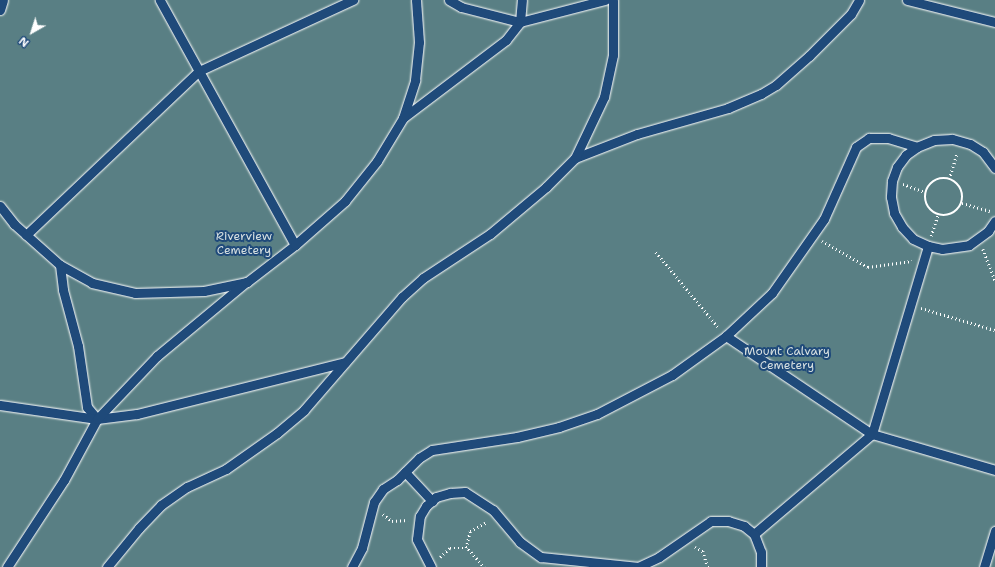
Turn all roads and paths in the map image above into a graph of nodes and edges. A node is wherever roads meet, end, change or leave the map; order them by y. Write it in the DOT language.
graph roads {
  1 [pos="3,0"];
  2 [pos="160,0"];
  3 [pos="353,0"];
  4 [pos="416,0"];
  5 [pos="449,0"];
  6 [pos="522,0"];
  7 [pos="604,0"];
  8 [pos="613,0"];
  9 [pos="859,0"];
  10 [pos="907,0"];
  11 [pos="0,10"];
  12 [pos="520,22"];
  13 [pos="995,22"];
  14 [pos="199,71"];
  15 [pos="403,118"];
  16 [pos="961,141"];
  17 [pos="917,147"];
  18 [pos="575,158"];
  19 [pos="995,168"];
  20 [pos="950,179"];
  21 [pos="892,180"];
  22 [pos="925,192"];
  23 [pos="962,203"];
  24 [pos="0,206"];
  25 [pos="995,212"];
  26 [pos="938,215"];
  27 [pos="995,221"];
  28 [pos="26,235"];
  29 [pos="813,236"];
  30 [pos="980,239"];
  31 [pos="296,245"];
  32 [pos="928,246"];
  33 [pos="656,252"];
  34 [pos="925,260"];
  35 [pos="60,265"];
  36 [pos="995,281"];
  37 [pos="247,282"];
  38 [pos="911,305"];
  39 [pos="995,330"];
  40 [pos="726,336"];
  41 [pos="346,362"];
  42 [pos="0,405"];
  43 [pos="97,418"];
  44 [pos="872,434"];
  45 [pos="995,470"];
  46 [pos="405,472"];
  47 [pos="432,501"];
  48 [pos="374,502"];
  49 [pos="420,516"];
  50 [pos="506,527"];
  51 [pos="995,531"];
  52 [pos="754,534"];
  53 [pos="681,541"];
  54 [pos="466,546"];
  55 [pos="434,565"];
  56 [pos="7,567"];
  57 [pos="107,567"];
  58 [pos="352,567"];
  59 [pos="484,567"];
  60 [pos="708,567"];
  61 [pos="762,567"];
  62 [pos="984,567"];
  1 -- 11 [label="lane"];
  2 -- 14 [label="lane"];
  3 -- 14 [label="lane"];
  4 -- 15 [label="lane"];
  5 -- 12 [label="lane"];
  6 -- 12 [label="lane"];
  7 -- 12 [label="lane"];
  8 -- 18 [label="lane"];
  9 -- 18 [label="lane"];
  10 -- 13 [label="lane"];
  12 -- 15 [label="lane"];
  14 -- 28 [label="lane"];
  14 -- 31 [label="lane"];
  15 -- 31 [label="lane"];
  16 -- 17 [label="lane"];
  16 -- 19 [label="lane"];
  16 -- 20 [label="path"];
  17 -- 21 [label="lane"];
  17 -- 29 [label="lane"];
  18 -- 41 [label="lane"];
  20 -- 22 [label="path"];
  20 -- 23 [label="path"];
  21 -- 22 [label="path"];
  21 -- 32 [label="lane"];
  22 -- 26 [label="path"];
  23 -- 25 [label="path"];
  23 -- 26 [label="path"];
  24 -- 28 [label="lane"];
  26 -- 32 [label="path"];
  27 -- 30 [label="lane"];
  28 -- 35 [label="lane"];
  29 -- 34 [label="path"];
  29 -- 40 [label="lane"];
  30 -- 32 [label="lane"];
  30 -- 36 [label="path"];
  31 -- 37 [label="lane"];
  32 -- 34 [label="lane"];
  33 -- 40 [label="path"];
  34 -- 38 [label="lane"];
  35 -- 37 [label="lane"];
  35 -- 43 [label="lane"];
  37 -- 43 [label="lane"];
  38 -- 39 [label="path"];
  38 -- 44 [label="lane"];
  40 -- 44 [label="lane"];
  40 -- 46 [label="lane"];
  41 -- 43 [label="lane"];
  41 -- 57 [label="lane"];
  42 -- 43 [label="lane"];
  43 -- 56 [label="lane"];
  44 -- 45 [label="lane"];
  44 -- 52 [label="lane"];
  46 -- 47 [label="lane"];
  46 -- 48 [label="lane"];
  47 -- 49 [label="lane"];
  47 -- 50 [label="lane"];
  48 -- 49 [label="path"];
  48 -- 58 [label="lane"];
  49 -- 55 [label="lane"];
  50 -- 53 [label="lane"];
  50 -- 54 [label="path"];
  51 -- 62 [label="lane"];
  52 -- 53 [label="lane"];
  52 -- 61 [label="lane"];
  53 -- 60 [label="path"];
  54 -- 55 [label="path"];
  54 -- 59 [label="path"];
}
